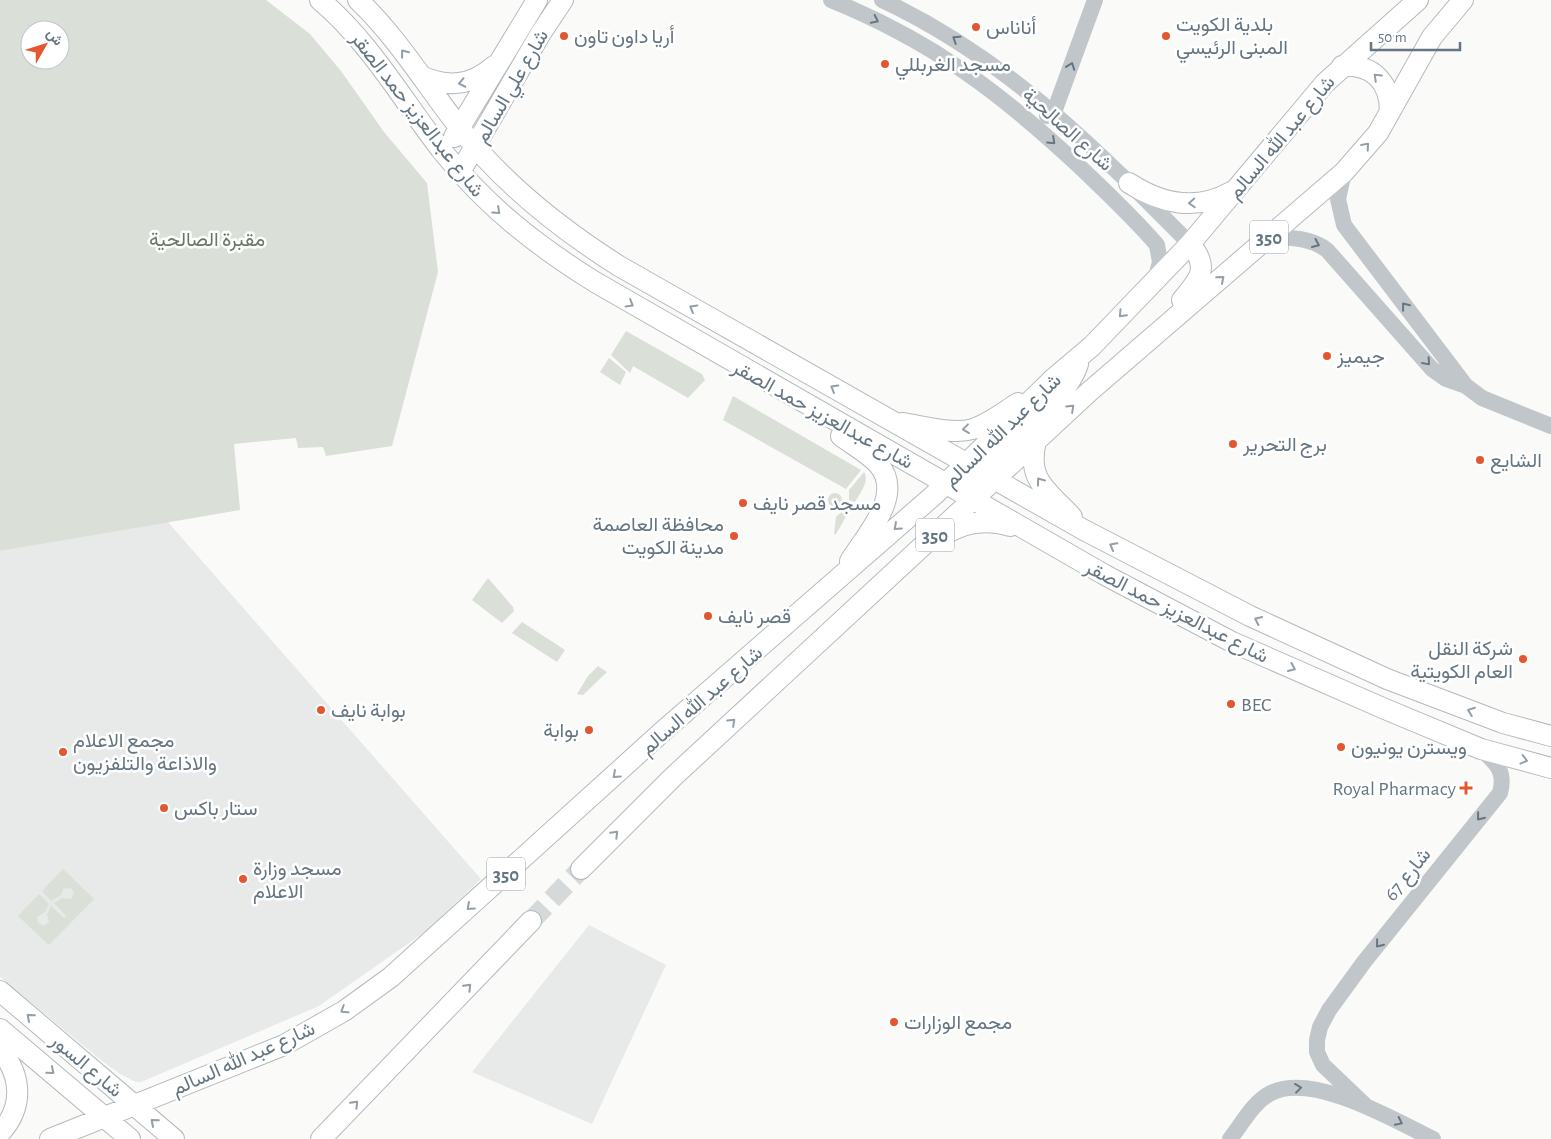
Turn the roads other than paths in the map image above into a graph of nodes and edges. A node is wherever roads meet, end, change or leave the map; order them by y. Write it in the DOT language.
graph roads {
  1 [pos="320,0"];
  2 [pos="358,0"];
  3 [pos="537,0"];
  4 [pos="564,0"];
  5 [pos="831,0"];
  6 [pos="882,0"];
  7 [pos="1095,0"];
  8 [pos="1463,0"];
  9 [pos="1412,3"];
  10 [pos="523,22"];
  11 [pos="541,33"];
  12 [pos="499,61"];
  13 [pos="1342,66"];
  14 [pos="971,74"];
  15 [pos="421,76"];
  16 [pos="1054,112"];
  17 [pos="1390,112"];
  18 [pos="450,143"];
  19 [pos="470,157"];
  20 [pos="1344,172"];
  21 [pos="1129,183"];
  22 [pos="1237,188"];
  23 [pos="1269,237"];
  24 [pos="1190,244"];
  25 [pos="1357,245"];
  26 [pos="1336,260"];
  27 [pos="1156,278"];
  28 [pos="722,357"];
  29 [pos="1080,357"];
  30 [pos="1053,379"];
  31 [pos="774,385"];
  32 [pos="1466,386"];
  33 [pos="1090,391"];
  34 [pos="854,400"];
  35 [pos="892,421"];
  36 [pos="1551,426"];
  37 [pos="1036,441"];
  38 [pos="981,472"];
  39 [pos="961,491"];
  40 [pos="1084,530"];
  41 [pos="1031,533"];
  42 [pos="897,570"];
  43 [pos="837,581"];
  44 [pos="841,622"];
  45 [pos="1551,736"];
  46 [pos="1481,749"];
  47 [pos="1551,768"];
  48 [pos="581,869"];
  49 [pos="531,921"];
  50 [pos="0,991"];
  51 [pos="0,1029"];
  52 [pos="0,1050"];
  53 [pos="134,1104"];
  54 [pos="1366,1106"];
  55 [pos="104,1116"];
  56 [pos="0,1133"];
  57 [pos="50,1139"];
  58 [pos="130,1139"];
  59 [pos="174,1139"];
  60 [pos="321,1139"];
  61 [pos="1230,1139"];
  62 [pos="1433,1139"];
  1 -- 18 [label="main road, شارع عبدالعزيز حمد الصقر"];
  15 -- 2 [label="main road, شارع عبدالعزيز حمد الصقر, one-way"];
  3 -- 10 [label="main road, شارع علي السالم"];
  4 -- 11 [label="main road, شارع علي السالم"];
  5 -- 14 [label="street, شارع الصالحية, one-way"];
  16 -- 6 [label="street, شارع الصالحية, one-way"];
  16 -- 7 [label="street, one-way"];
  8 -- 17 [label="main road, شارع عبد الله السالم / 350"];
  9 -- 13 [label="main road, شارع عبد الله السالم / 350"];
  10 -- 11 [label="main road"];
  10 -- 12 [label="main road, شارع علي السالم"];
  11 -- 19 [label="main road, شارع علي السالم"];
  12 -- 15 [label="main road, one-way"];
  12 -- 18 [label="main road, شارع علي السالم"];
  17 -- 13 [label="main road, one-way"];
  13 -- 22 [label="main road, شارع عبد الله السالم / 350"];
  14 -- 16 [label="street"];
  14 -- 27 [label="street, شارع الصالحية, one-way"];
  15 -- 18 [label="main road, شارع عبدالعزيز حمد الصقر"];
  16 -- 21 [label="street, شارع الصالحية"];
  20 -- 17 [label="main road, شارع عبد الله السالم / 350, one-way"];
  18 -- 19 [label="main road, شارع عبدالعزيز حمد الصقر"];
  18 -- 19 [label="main road, شارع عبدالعزيز حمد الصقر"];
  19 -- 28 [label="main road, شارع عبدالعزيز حمد الصقر, one-way"];
  34 -- 19 [label="main road, شارع عبدالعزيز حمد الصقر, one-way"];
  20 -- 23 [label="main road, شارع عبد الله السالم / 350"];
  20 -- 25 [label="street"];
  22 -- 21 [label="main road, one-way"];
  21 -- 24 [label="street, شارع الصالحية"];
  22 -- 24 [label="main road, شارع عبد الله السالم / 350"];
  23 -- 26 [label="street, one-way"];
  33 -- 23 [label="main road, شارع عبد الله السالم / 350, one-way"];
  24 -- 27 [label="main road, شارع عبد الله السالم / 350"];
  24 -- 33 [label="main road"];
  25 -- 26 [label="street"];
  32 -- 25 [label="street, one-way"];
  26 -- 32 [label="street, one-way"];
  27 -- 29 [label="main road, شارع عبد الله السالم / 350, one-way"];
  28 -- 31 [label="main road, شارع عبدالعزيز حمد الصقر"];
  28 -- 34 [label="main road"];
  29 -- 30 [label="main road, شارع عبد الله السالم / 350"];
  29 -- 38 [label="main road"];
  30 -- 35 [label="main road, one-way"];
  30 -- 38 [label="main road, شارع عبد الله السالم / 350"];
  31 -- 39 [label="main road, شارع عبدالعزيز حمد الصقر"];
  31 -- 43 [label="main road"];
  32 -- 36 [label="street"];
  37 -- 33 [label="main road, شارع عبد الله السالم / 350, one-way"];
  34 -- 35 [label="main road, شارع عبدالعزيز حمد الصقر"];
  35 -- 38 [label="main road, شارع عبدالعزيز حمد الصقر"];
  37 -- 38 [label="main road, شارع عبد الله السالم / 350"];
  40 -- 37 [label="main road, one-way"];
  38 -- 39 [label="main road, شارع عبد الله السالم / 350"];
  38 -- 39 [label="main road, شارع عبد الله السالم / 350"];
  38 -- 40 [label="main road, شارع عبدالعزيز حمد الصقر"];
  39 -- 41 [label="main road, شارع عبدالعزيز حمد الصقر"];
  39 -- 42 [label="main road, شارع عبد الله السالم / 350"];
  39 -- 43 [label="main road, شارع عبد الله السالم / 350, one-way"];
  39 -- 44 [label="main road"];
  45 -- 40 [label="main road, شارع عبدالعزيز حمد الصقر, one-way"];
  41 -- 42 [label="main road"];
  41 -- 46 [label="main road, شارع عبدالعزيز حمد الصقر, one-way"];
  42 -- 44 [label="main road, شارع عبد الله السالم / 350"];
  43 -- 53 [label="main road, شارع عبد الله السالم / 350, one-way"];
  48 -- 44 [label="main road, شارع عبد الله السالم / 350, one-way"];
  46 -- 47 [label="main road, شارع عبدالعزيز حمد الصقر, one-way"];
  46 -- 54 [label="street, شارع 67, one-way"];
  60 -- 49 [label="main road, one-way"];
  53 -- 50 [label="main road, شارع السور, one-way"];
  51 -- 55 [label="main road, شارع السور, one-way"];
  52 -- 56 [label="main road"];
  53 -- 55 [label="main road, شارع عبد الله السالم / 350"];
  59 -- 53 [label="main road, شارع السور, one-way"];
  61 -- 54 [label="street, one-way"];
  54 -- 62 [label="street, one-way"];
  55 -- 57 [label="main road, شارع عبد الله السالم / 350"];
  55 -- 58 [label="main road, شارع السور"];
}
